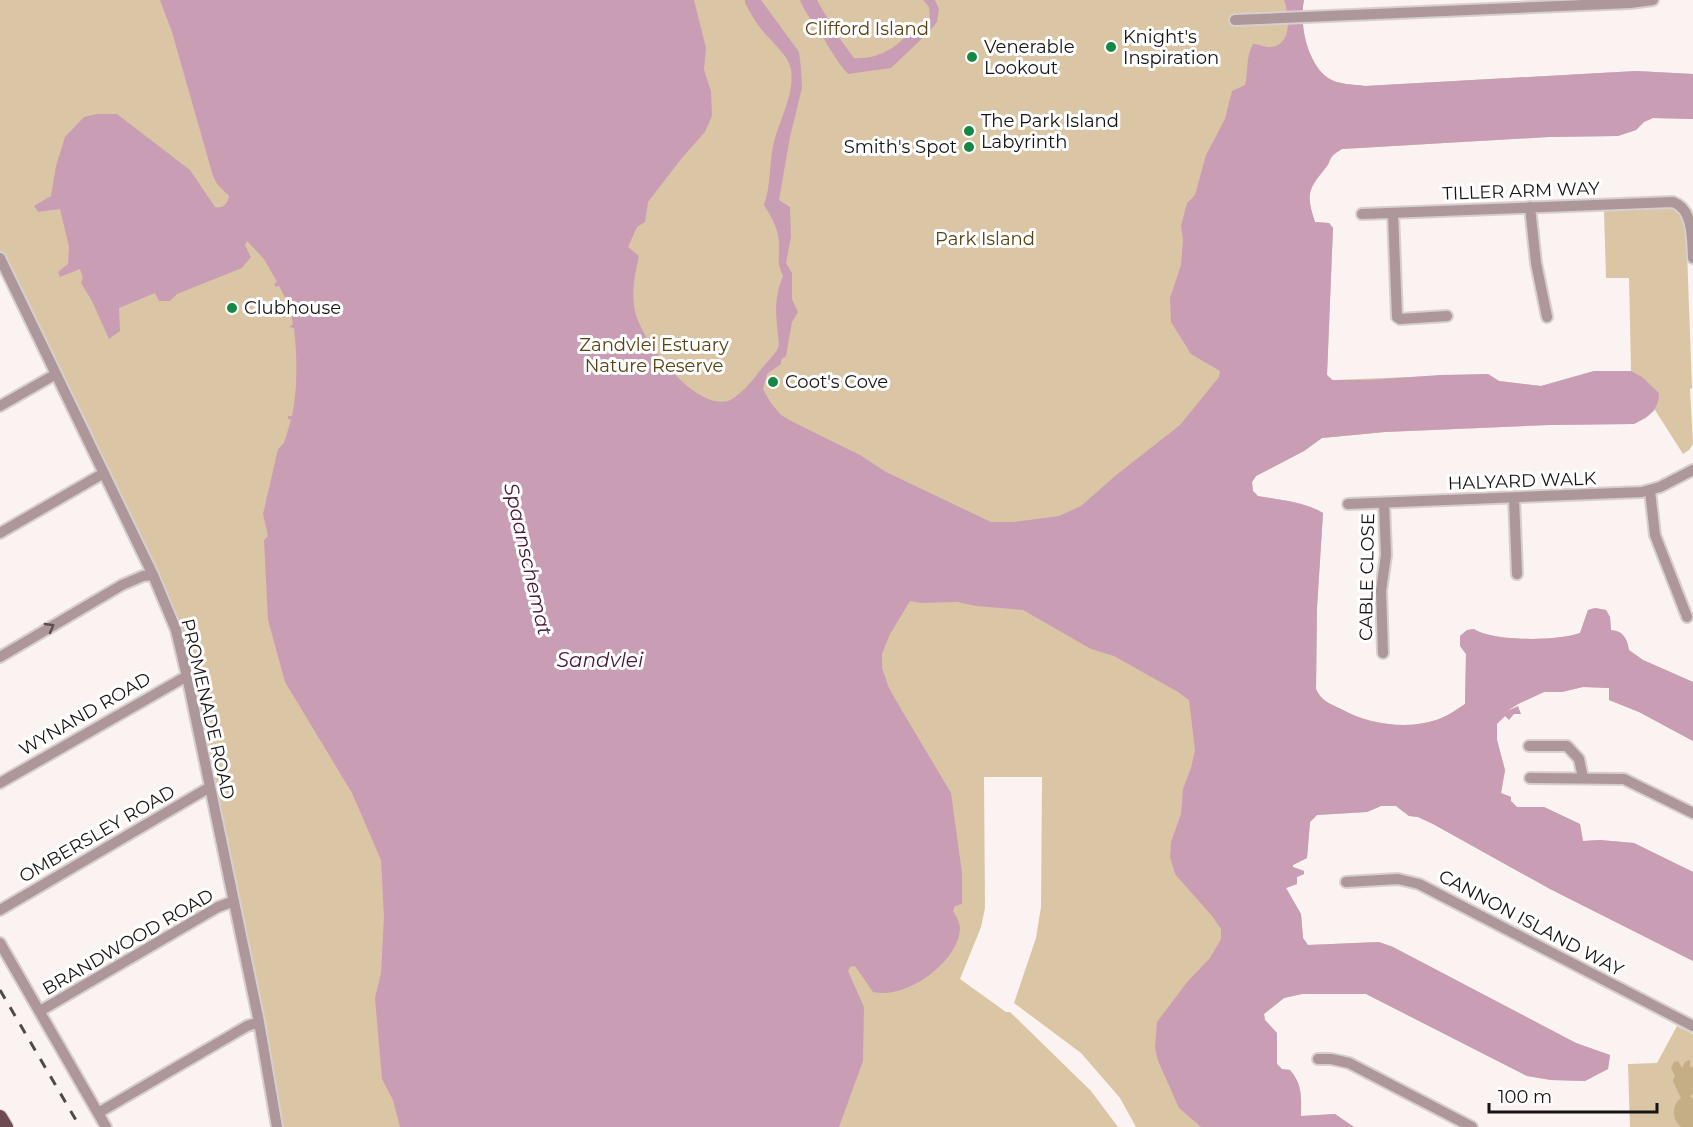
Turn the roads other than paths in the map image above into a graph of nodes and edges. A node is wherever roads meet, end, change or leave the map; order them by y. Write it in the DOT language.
graph roads {
  1 [pos="1653,0"];
  2 [pos="1235,20"];
  3 [pos="1530,207"];
  4 [pos="1393,213"];
  5 [pos="1362,214"];
  6 [pos="1693,258"];
  7 [pos="1,263"];
  8 [pos="1447,316"];
  9 [pos="1547,317"];
  10 [pos="56,374"];
  11 [pos="0,406"];
  12 [pos="1693,470"];
  13 [pos="104,473"];
  14 [pos="1650,491"];
  15 [pos="1514,498"];
  16 [pos="1384,502"];
  17 [pos="1348,504"];
  18 [pos="0,533"];
  19 [pos="1517,574"];
  20 [pos="153,575"];
  21 [pos="1687,617"];
  22 [pos="1383,653"];
  23 [pos="0,657"];
  24 [pos="188,676"];
  25 [pos="1529,746"];
  26 [pos="1530,778"];
  27 [pos="1583,778"];
  28 [pos="0,783"];
  29 [pos="210,787"];
  30 [pos="1693,813"];
  31 [pos="1346,882"];
  32 [pos="234,901"];
  33 [pos="0,910"];
  34 [pos="0,943"];
  35 [pos="40,1011"];
  36 [pos="259,1022"];
  37 [pos="1693,1026"];
  38 [pos="1318,1059"];
  39 [pos="98,1113"];
  40 [pos="0,1117"];
  41 [pos="6,1127"];
  42 [pos="106,1127"];
  43 [pos="277,1127"];
  44 [pos="1472,1127"];
  1 -- 2 [label="street"];
  3 -- 4 [label="street, TILLER ARM WAY"];
  3 -- 6 [label="street, TILLER ARM WAY"];
  3 -- 9 [label="street"];
  4 -- 5 [label="street, TILLER ARM WAY"];
  4 -- 8 [label="street"];
  7 -- 10 [label="street, PROMENADE ROAD"];
  10 -- 11 [label="street"];
  10 -- 13 [label="street, PROMENADE ROAD"];
  12 -- 14 [label="street, HALYARD WALK"];
  13 -- 18 [label="street"];
  13 -- 20 [label="street, PROMENADE ROAD"];
  14 -- 15 [label="street, HALYARD WALK"];
  14 -- 21 [label="street"];
  15 -- 16 [label="street, HALYARD WALK"];
  15 -- 19 [label="street"];
  16 -- 17 [label="street, HALYARD WALK"];
  16 -- 22 [label="street, CABLE CLOSE"];
  23 -- 20 [label="street, one-way"];
  20 -- 24 [label="street, PROMENADE ROAD"];
  24 -- 28 [label="street, WYNAND ROAD"];
  24 -- 29 [label="street, PROMENADE ROAD"];
  25 -- 27 [label="street"];
  26 -- 27 [label="street"];
  27 -- 30 [label="street"];
  29 -- 32 [label="street, PROMENADE ROAD"];
  29 -- 33 [label="street, OMBERSLEY ROAD"];
  31 -- 37 [label="street, CANNON ISLAND WAY"];
  32 -- 35 [label="street, BRANDWOOD ROAD"];
  32 -- 36 [label="street, PROMENADE ROAD"];
  34 -- 35 [label="street"];
  35 -- 39 [label="street"];
  36 -- 39 [label="street"];
  36 -- 43 [label="street, PROMENADE ROAD"];
  38 -- 44 [label="street"];
  39 -- 42 [label="street"];
  40 -- 41 [label="main road"];
}
